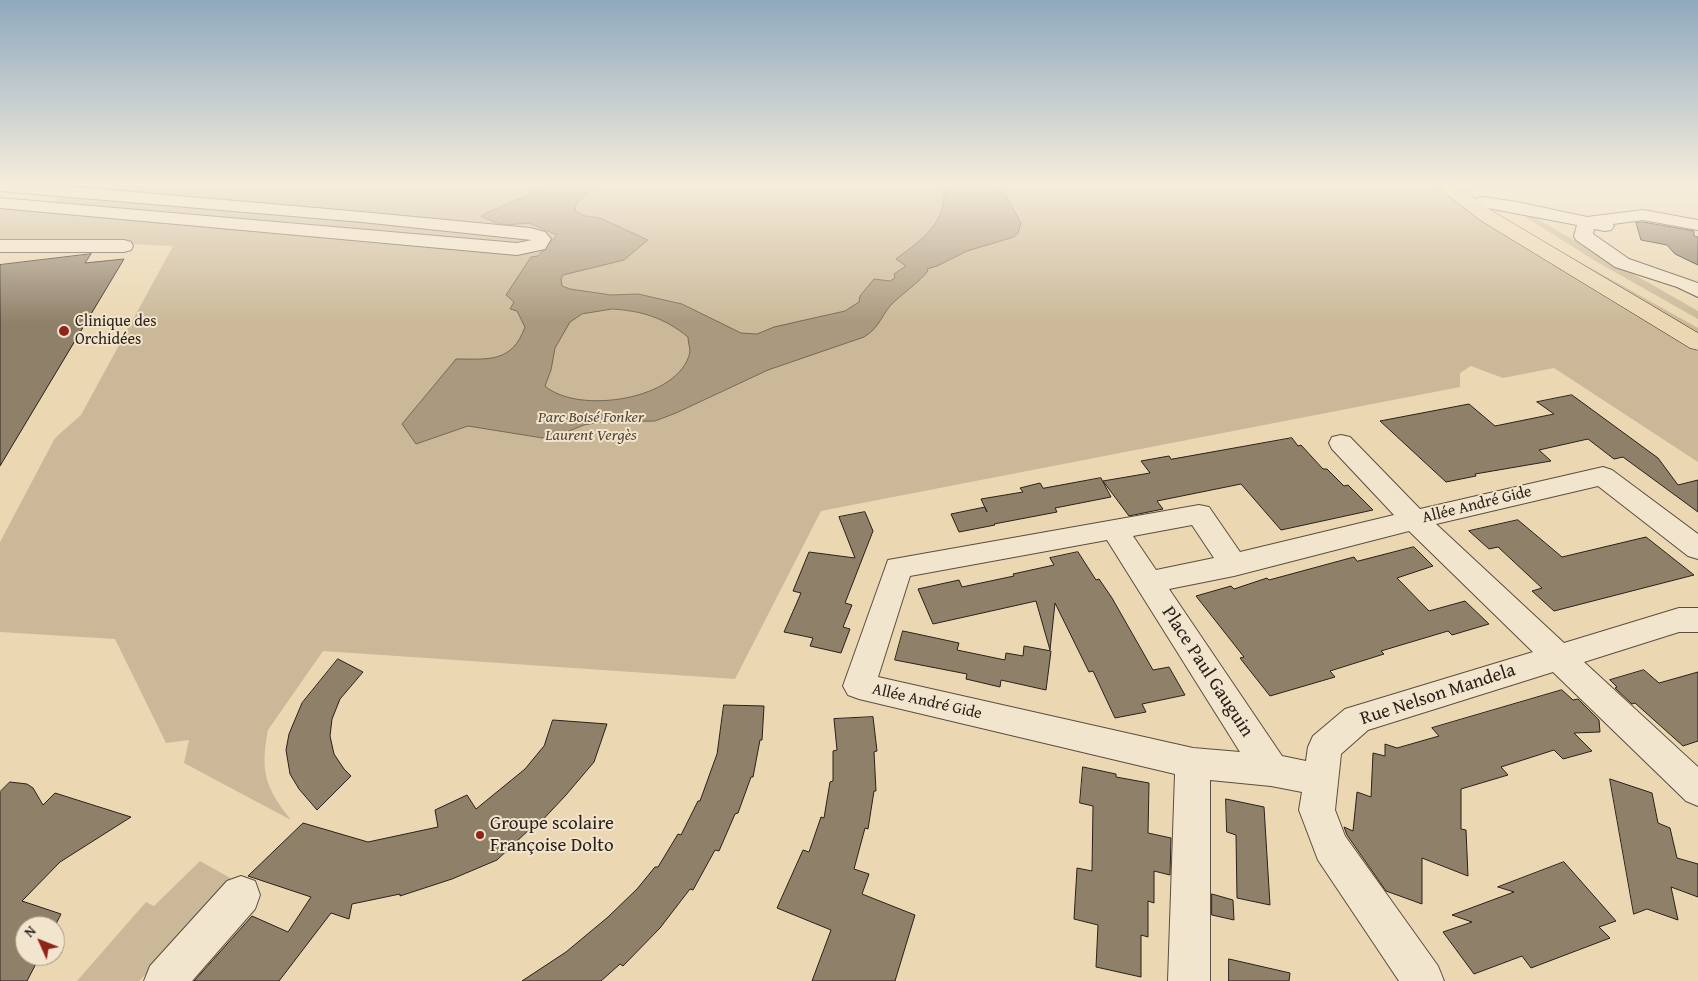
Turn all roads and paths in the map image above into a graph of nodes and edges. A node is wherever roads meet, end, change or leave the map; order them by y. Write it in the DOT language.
graph roads {
  1 [pos="312,231"];
  2 [pos="501,231"];
  3 [pos="1512,231"];
  4 [pos="1534,231"];
  5 [pos="1584,231"];
  6 [pos="1627,231"];
  7 [pos="1637,233"];
  8 [pos="0,246"];
  9 [pos="124,246"];
  10 [pos="1698,291"];
  11 [pos="1698,323"];
  12 [pos="1698,343"];
  13 [pos="1341,442"];
  14 [pos="1415,520"];
  15 [pos="1115,531"];
  16 [pos="1698,549"];
  17 [pos="1234,565"];
  18 [pos="1148,584"];
  19 [pos="1698,620"];
  20 [pos="1557,657"];
  21 [pos="1193,763"];
  22 [pos="1271,770"];
  23 [pos="1321,780"];
  24 [pos="1698,790"];
  25 [pos="241,895"];
  26 [pos="165,981"];
  27 [pos="1189,981"];
  28 [pos="1422,981"];
  1 -- 2 [label="street"];
  3 -- 12 [label="main road"];
  4 -- 11 [label="main road"];
  5 -- 10 [label="street"];
  6 -- 7 [label="street"];
  8 -- 9 [label="street"];
  13 -- 14 [label="street"];
  14 -- 16 [label="street, Allée André Gide"];
  14 -- 17 [label="street, Allée André Gide"];
  14 -- 20 [label="street"];
  15 -- 17 [label="street, Allée André Gide"];
  15 -- 18 [label="street, Place Paul Gauguin"];
  15 -- 21 [label="street, Allée André Gide"];
  17 -- 18 [label="street, Allée André Gide"];
  18 -- 22 [label="street, Place Paul Gauguin"];
  19 -- 20 [label="street, Rue Nelson Mandela"];
  20 -- 23 [label="street, Rue Nelson Mandela"];
  20 -- 24 [label="street"];
  21 -- 22 [label="street, Allée André Gide"];
  21 -- 27 [label="street"];
  22 -- 23 [label="street"];
  23 -- 28 [label="street, Rue Nelson Mandela"];
  25 -- 26 [label="street"];
}
